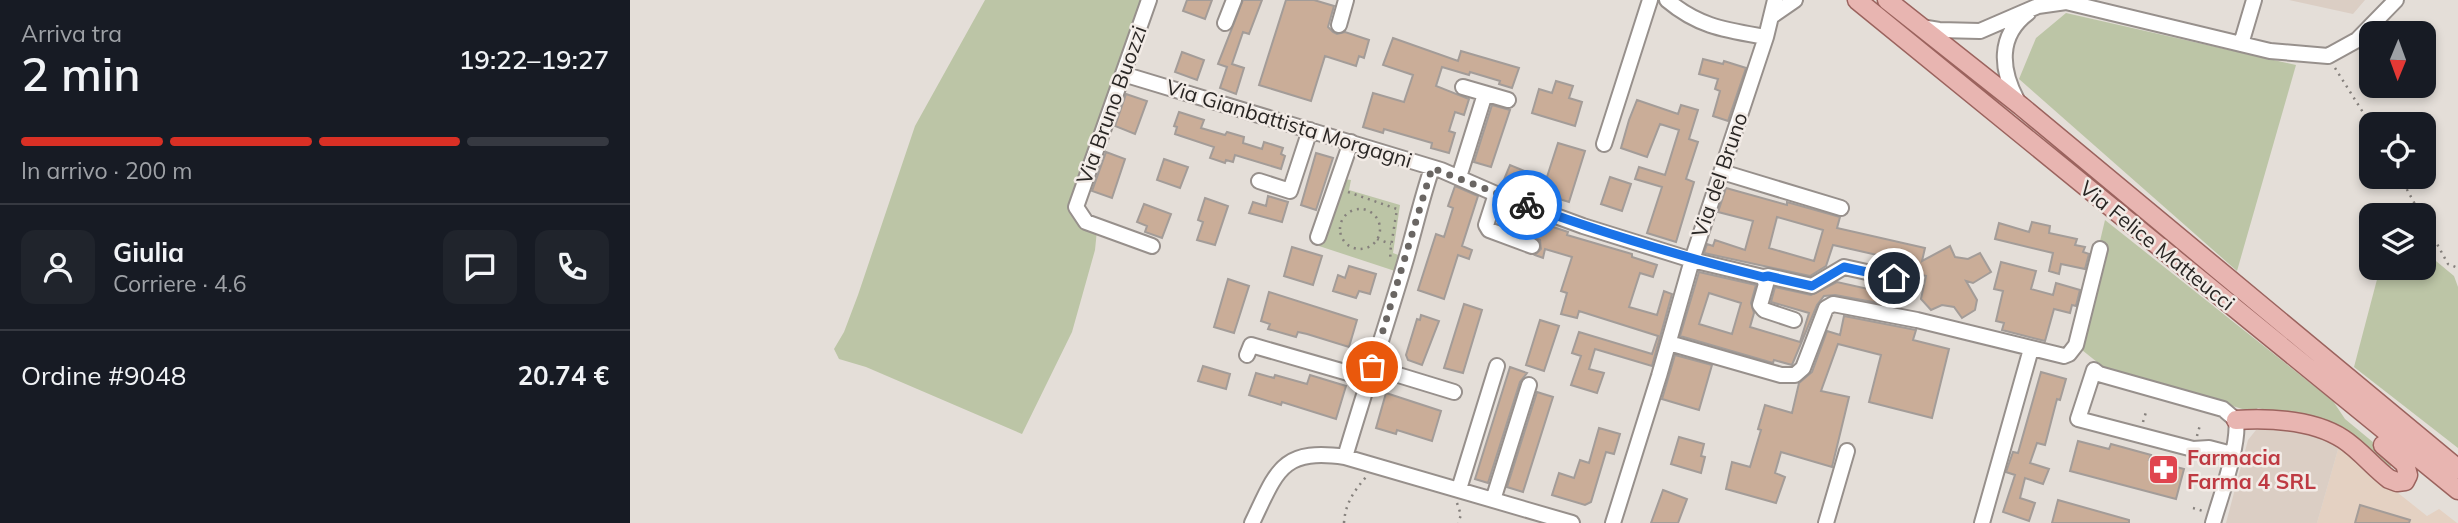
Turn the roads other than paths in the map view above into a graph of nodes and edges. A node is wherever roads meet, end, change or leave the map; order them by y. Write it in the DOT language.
graph roads {
  1 [pos="1149,0"];
  2 [pos="1234,0"];
  3 [pos="1346,0"];
  4 [pos="1650,0"];
  5 [pos="1667,0"];
  6 [pos="1775,0"];
  7 [pos="1795,0"];
  8 [pos="1844,0"];
  9 [pos="1857,0"];
  10 [pos="1887,0"];
  11 [pos="2254,0"];
  12 [pos="2396,0"];
  13 [pos="2038,6"];
  14 [pos="1772,16"];
  15 [pos="1226,23"];
  16 [pos="1339,25"];
  17 [pos="1920,27"];
  18 [pos="1892,28"];
  19 [pos="1766,37"];
  20 [pos="2241,44"];
  21 [pos="1123,74"];
  22 [pos="1463,87"];
  23 [pos="1485,94"];
  24 [pos="1508,100"];
  25 [pos="2021,106"];
  26 [pos="1310,130"];
  27 [pos="1351,142"];
  28 [pos="1604,144"];
  29 [pos="1432,168"];
  30 [pos="1722,172"];
  31 [pos="1459,177"];
  32 [pos="1259,181"];
  33 [pos="1496,194"];
  34 [pos="1841,208"];
  35 [pos="1318,237"];
  36 [pos="1152,246"];
  37 [pos="1532,246"];
  38 [pos="2101,249"];
  39 [pos="1692,260"];
  40 [pos="1763,277"];
  41 [pos="1894,278"];
  42 [pos="1794,320"];
  43 [pos="1668,343"];
  44 [pos="2031,349"];
  45 [pos="1247,355"];
  46 [pos="1497,366"];
  47 [pos="1371,373"];
  48 [pos="1529,385"];
  49 [pos="1454,392"];
  50 [pos="2342,395"];
  51 [pos="2236,420"];
  52 [pos="1847,451"];
  53 [pos="2232,454"];
  54 [pos="1345,457"];
  55 [pos="2458,469"];
  56 [pos="1459,489"];
  57 [pos="2458,490"];
  58 [pos="1493,500"];
  59 [pos="1252,523"];
  60 [pos="1573,523"];
  61 [pos="1614,523"];
  62 [pos="1826,523"];
  63 [pos="1982,523"];
  64 [pos="2213,523"];
  1 -- 21 [label="street, Via Bruno Buozzi"];
  2 -- 15 [label="street"];
  3 -- 16 [label="street"];
  4 -- 28 [label="street"];
  5 -- 19 [label="street"];
  6 -- 14 [label="street, Via del Bruno"];
  7 -- 14 [label="street"];
  8 -- 18 [label="street"];
  9 -- 18 [label="main road, Via Felice Matteucci"];
  10 -- 17 [label="main road, Via Felice Matteucci"];
  11 -- 20 [label="street"];
  12 -- 20 [label="street"];
  13 -- 17 [label="street"];
  13 -- 20 [label="street"];
  13 -- 25 [label="street"];
  14 -- 19 [label="street, Via del Bruno"];
  17 -- 25 [label="main road, Via Felice Matteucci"];
  18 -- 50 [label="main road, Via Felice Matteucci"];
  19 -- 30 [label="street, Via del Bruno"];
  21 -- 26 [label="street, Via Gianbattista Morgagni"];
  21 -- 36 [label="street, Via Bruno Buozzi"];
  22 -- 23 [label="street"];
  23 -- 24 [label="street"];
  23 -- 31 [label="street"];
  25 -- 55 [label="main road, Via Felice Matteucci"];
  26 -- 27 [label="street, Via Gianbattista Morgagni"];
  26 -- 32 [label="street"];
  27 -- 29 [label="street, Via Gianbattista Morgagni"];
  27 -- 35 [label="street"];
  29 -- 31 [label="street, Via Gianbattista Morgagni"];
  29 -- 47 [label="street"];
  30 -- 34 [label="street"];
  30 -- 39 [label="street, Via del Bruno"];
  31 -- 33 [label="street, Via Gianbattista Morgagni"];
  33 -- 37 [label="street"];
  33 -- 39 [label="street, Via Gianbattista Morgagni"];
  38 -- 44 [label="street"];
  39 -- 40 [label="street, Via Gianbattista Morgagni"];
  39 -- 43 [label="street, Via del Bruno"];
  40 -- 41 [label="street, Via Gianbattista Morgagni"];
  40 -- 42 [label="street"];
  43 -- 44 [label="street"];
  43 -- 61 [label="street, Via del Bruno"];
  44 -- 63 [label="street"];
  45 -- 47 [label="street"];
  46 -- 56 [label="street"];
  47 -- 49 [label="street"];
  47 -- 54 [label="street"];
  48 -- 58 [label="street"];
  50 -- 51 [label="main road"];
  50 -- 57 [label="main road, Via Felice Matteucci"];
  51 -- 53 [label="street"];
  51 -- 53 [label="street"];
  52 -- 62 [label="street"];
  53 -- 64 [label="street"];
  54 -- 56 [label="street"];
  54 -- 59 [label="street"];
  56 -- 58 [label="street"];
  58 -- 60 [label="street"];
}
